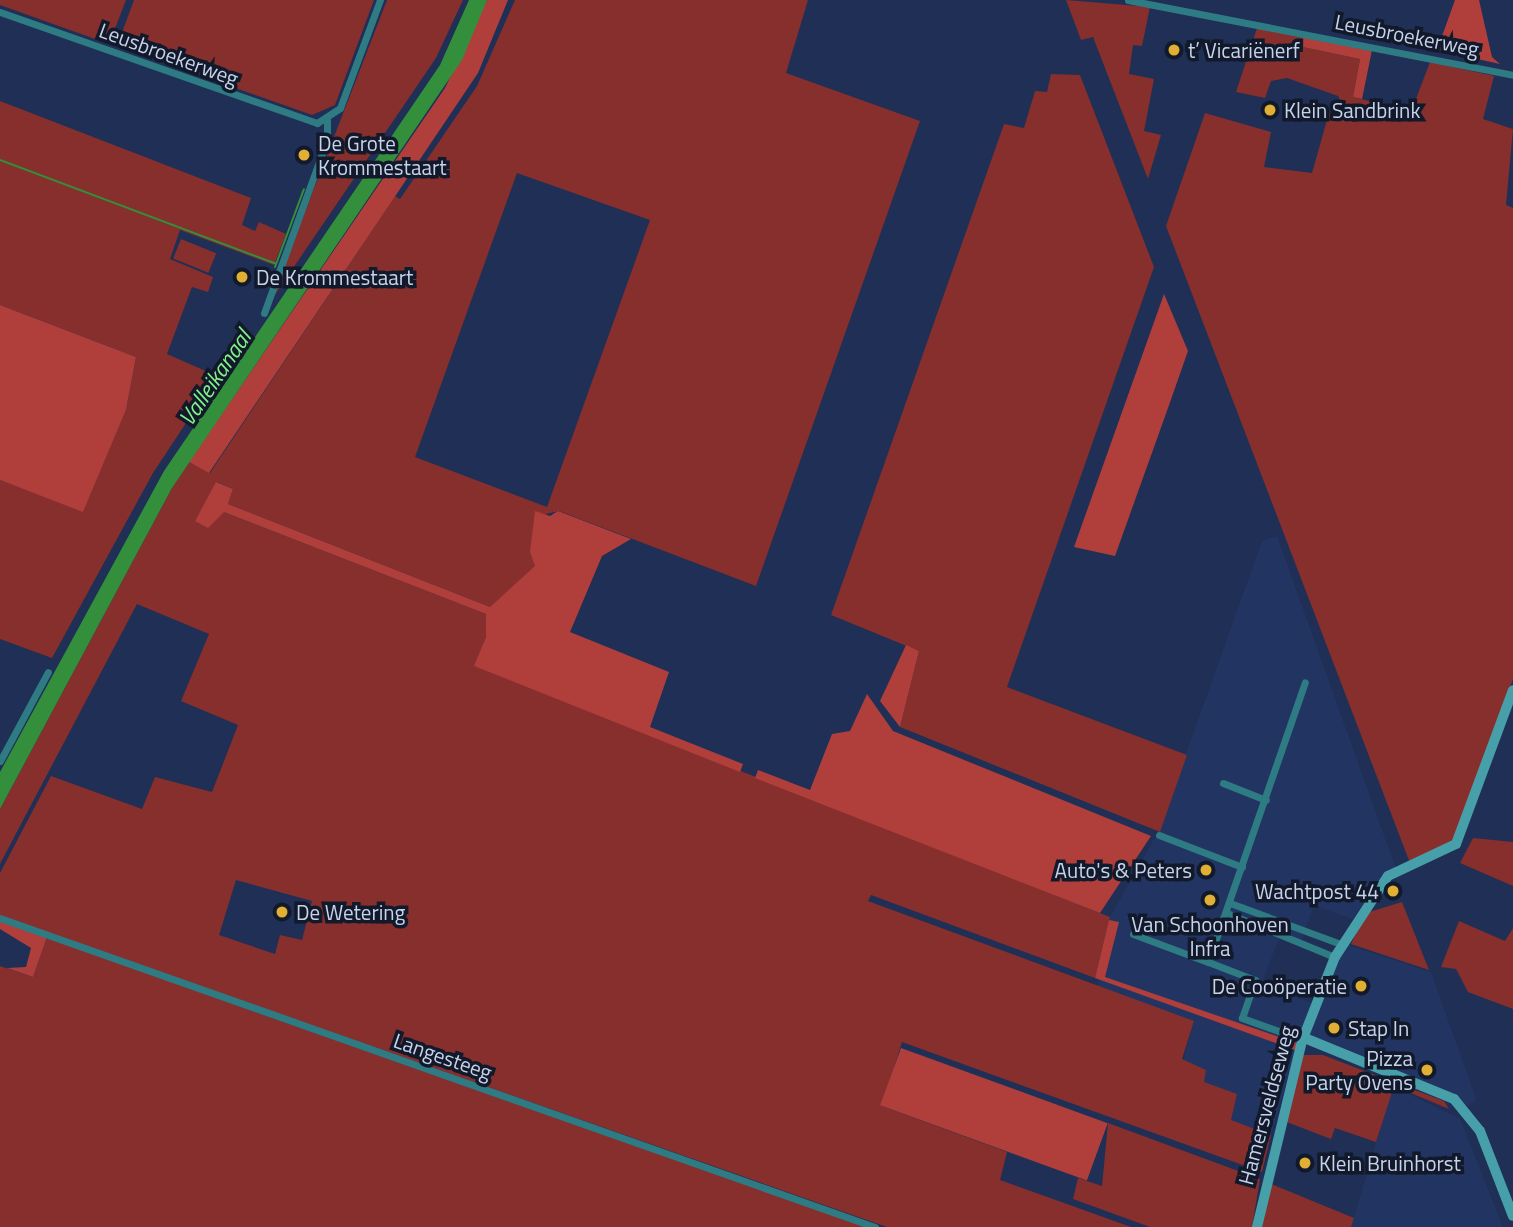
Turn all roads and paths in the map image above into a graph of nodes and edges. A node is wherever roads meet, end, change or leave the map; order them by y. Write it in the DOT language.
graph roads {
  1 [pos="380,0"];
  2 [pos="1128,0"];
  3 [pos="0,12"];
  4 [pos="1513,75"];
  5 [pos="327,120"];
  6 [pos="265,311"];
  7 [pos="48,672"];
  8 [pos="1305,682"];
  9 [pos="1513,690"];
  10 [pos="0,761"];
  11 [pos="1223,783"];
  12 [pos="1266,800"];
  13 [pos="1159,835"];
  14 [pos="1242,867"];
  15 [pos="1230,902"];
  16 [pos="1227,914"];
  17 [pos="0,918"];
  18 [pos="1133,934"];
  19 [pos="1340,944"];
  20 [pos="1335,957"];
  21 [pos="1208,962"];
  22 [pos="1287,1034"];
  23 [pos="1307,1039"];
  24 [pos="1513,1216"];
  25 [pos="875,1227"];
  26 [pos="1257,1227"];
  1 -- 5 [label="street"];
  2 -- 4 [label="street, Leusbroekerweg"];
  3 -- 5 [label="street, Leusbroekerweg"];
  5 -- 6 [label="street"];
  7 -- 10 [label="street"];
  8 -- 12 [label="street"];
  9 -- 19 [label="street, Hamersveldseweg"];
  11 -- 12 [label="street"];
  12 -- 14 [label="street"];
  13 -- 14 [label="street"];
  14 -- 15 [label="street"];
  15 -- 16 [label="street"];
  15 -- 19 [label="street"];
  16 -- 20 [label="street"];
  16 -- 21 [label="street"];
  17 -- 25 [label="street, Langesteeg"];
  18 -- 21 [label="street"];
  19 -- 20 [label="street, Hamersveldseweg"];
  20 -- 23 [label="street, Hamersveldseweg"];
  21 -- 22 [label="street"];
  23 -- 24 [label="street"];
  23 -- 26 [label="street, Hamersveldseweg"];
}
